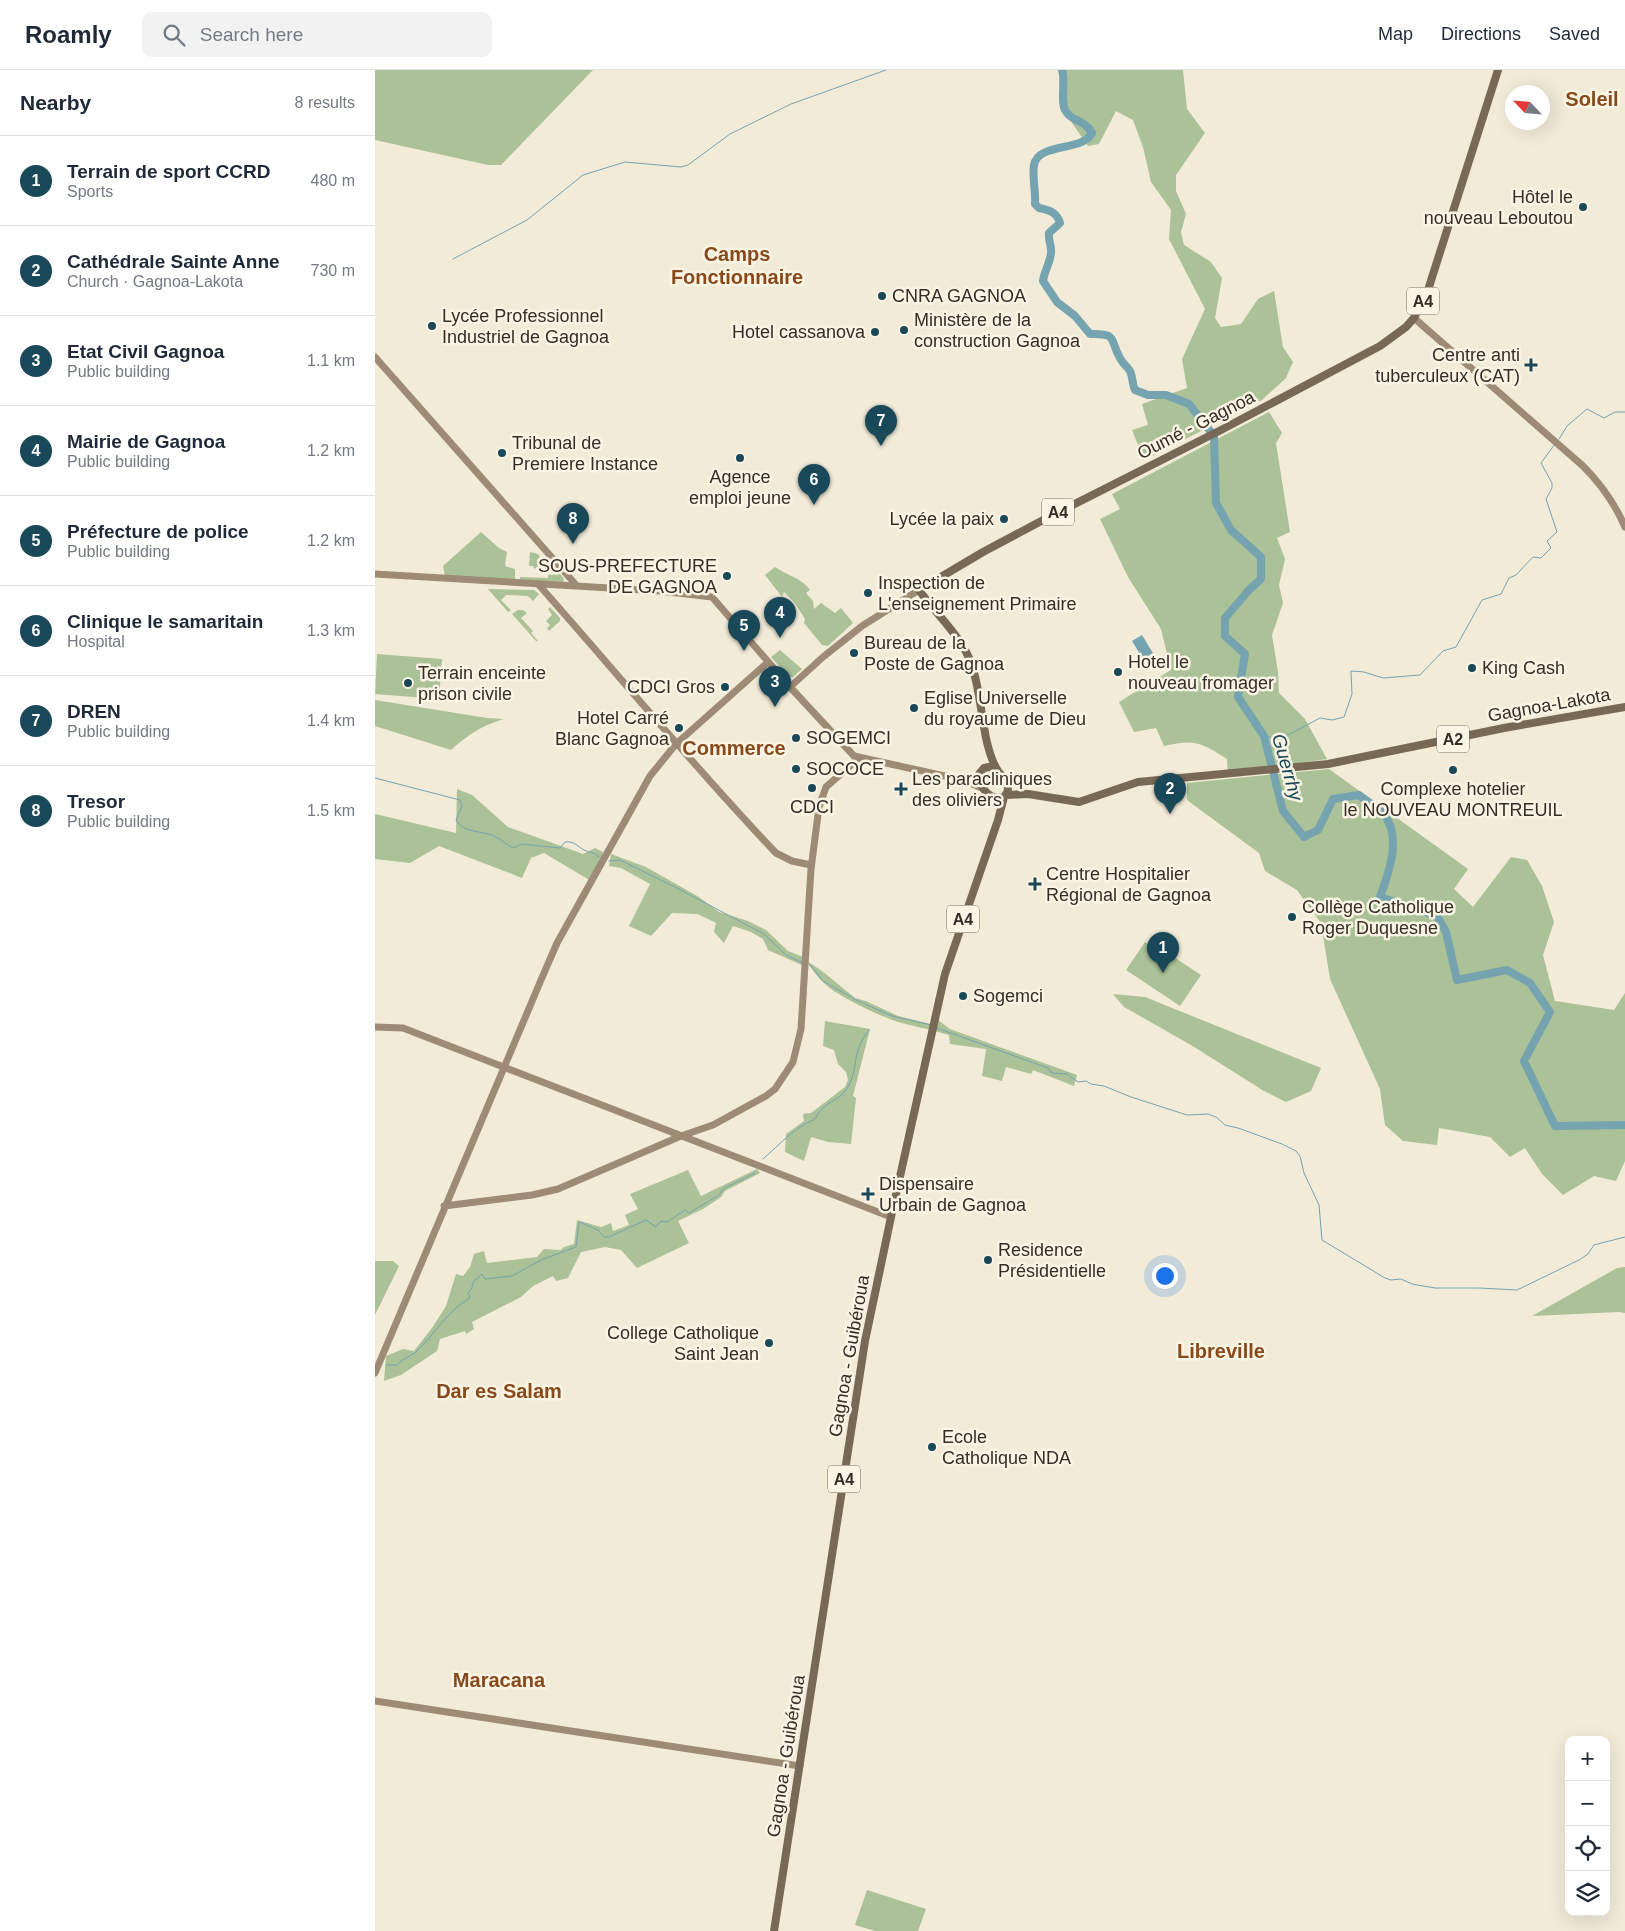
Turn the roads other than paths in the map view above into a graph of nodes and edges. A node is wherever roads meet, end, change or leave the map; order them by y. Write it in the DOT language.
graph roads {
  1 [pos="1498,70"];
  2 [pos="1414,318"];
  3 [pos="375,357"];
  4 [pos="1625,527"];
  5 [pos="375,574"];
  6 [pos="538,584"];
  7 [pos="577,586"];
  8 [pos="919,590"];
  9 [pos="768,662"];
  10 [pos="790,686"];
  11 [pos="1625,707"];
  12 [pos="676,744"];
  13 [pos="990,756"];
  14 [pos="859,758"];
  15 [pos="981,771"];
  16 [pos="1001,774"];
  17 [pos="963,780"];
  18 [pos="984,789"];
  19 [pos="1036,795"];
  20 [pos="989,796"];
  21 [pos="1005,796"];
  22 [pos="998,818"];
  23 [pos="811,865"];
  24 [pos="375,1027"];
  25 [pos="503,1067"];
  26 [pos="681,1136"];
  27 [pos="444,1206"];
  28 [pos="891,1216"];
  29 [pos="375,1373"];
  30 [pos="375,1700"];
  31 [pos="800,1766"];
  32 [pos="775,1931"];
  1 -- 2 [label="main road, Oumé - Gagnoa / A4"];
  2 -- 4 [label="street"];
  2 -- 8 [label="main road, Oumé - Gagnoa / A4"];
  3 -- 7 [label="street"];
  5 -- 6 [label="street"];
  6 -- 7 [label="street"];
  6 -- 12 [label="street"];
  7 -- 9 [label="street"];
  8 -- 10 [label="street"];
  8 -- 13 [label="main road"];
  9 -- 10 [label="street"];
  9 -- 12 [label="street"];
  10 -- 14 [label="street"];
  11 -- 19 [label="main road, Gagnoa-Lakota / A2"];
  12 -- 23 [label="street"];
  12 -- 25 [label="street"];
  13 -- 15 [label="main road"];
  13 -- 16 [label="main road"];
  14 -- 17 [label="street"];
  14 -- 23 [label="street"];
  15 -- 16 [label="main road"];
  15 -- 17 [label="street"];
  15 -- 18 [label="main road"];
  16 -- 19 [label="main road, Gagnoa-Lakota / A2"];
  16 -- 21 [label="main road"];
  17 -- 18 [label="street"];
  18 -- 20 [label="main road"];
  19 -- 21 [label="main road, Gagnoa-Lakota / A2"];
  20 -- 21 [label="main road"];
  20 -- 22 [label="main road"];
  21 -- 22 [label="main road, Gagnoa - Guibéroua / A4"];
  22 -- 28 [label="main road, Gagnoa - Guibéroua / A4"];
  23 -- 26 [label="street"];
  24 -- 25 [label="street"];
  25 -- 26 [label="street"];
  25 -- 27 [label="street"];
  26 -- 27 [label="street"];
  26 -- 28 [label="street"];
  27 -- 29 [label="street"];
  28 -- 31 [label="main road, Gagnoa - Guibéroua / A4"];
  30 -- 31 [label="street"];
  31 -- 32 [label="main road, Gagnoa - Guibéroua / A4"];
}
